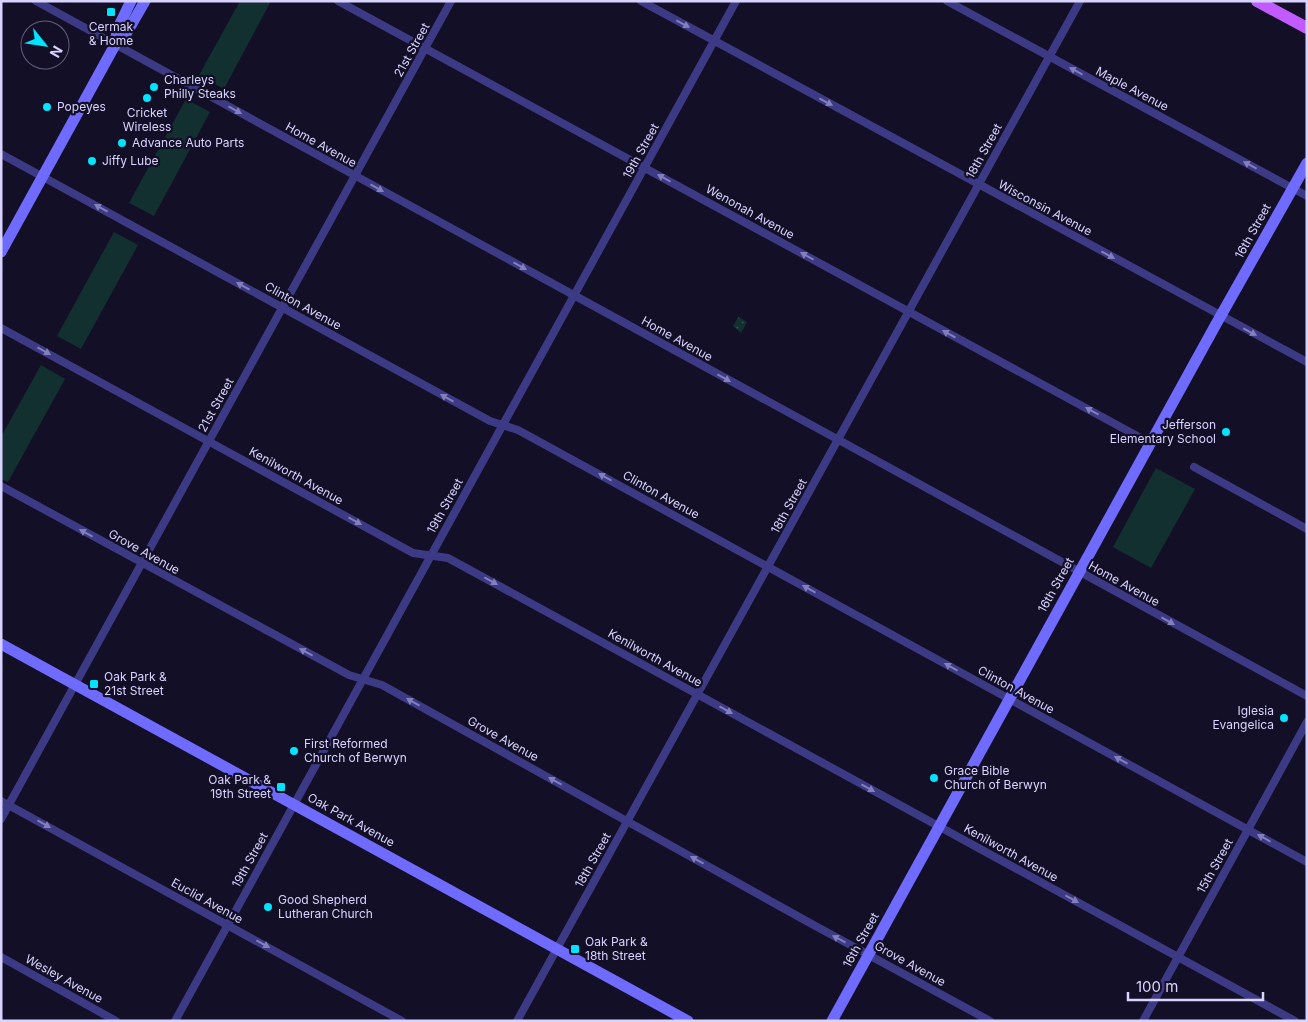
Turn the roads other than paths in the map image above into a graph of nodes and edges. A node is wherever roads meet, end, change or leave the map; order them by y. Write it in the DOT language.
graph roads {
  1 [pos="36,1"];
  2 [pos="131,1"];
  3 [pos="145,1"];
  4 [pos="338,1"];
  5 [pos="451,1"];
  6 [pos="641,1"];
  7 [pos="736,1"];
  8 [pos="947,1"];
  9 [pos="1080,1"];
  10 [pos="1257,1"];
  11 [pos="1307,28"];
  12 [pos="714,41"];
  13 [pos="115,45"];
  14 [pos="425,49"];
  15 [pos="1049,57"];
  16 [pos="1,154"];
  17 [pos="1307,163"];
  18 [pos="644,168"];
  19 [pos="355,176"];
  20 [pos="43,177"];
  21 [pos="979,185"];
  22 [pos="1292,188"];
  23 [pos="1307,196"];
  24 [pos="1,252"];
  25 [pos="574,296"];
  26 [pos="282,308"];
  27 [pos="909,312"];
  28 [pos="1221,316"];
  29 [pos="1,328"];
  30 [pos="1307,362"];
  31 [pos="502,426"];
  32 [pos="838,440"];
  33 [pos="209,442"];
  34 [pos="1150,443"];
  35 [pos="1194,467"];
  36 [pos="1,486"];
  37 [pos="1307,529"];
  38 [pos="431,555"];
  39 [pos="142,564"];
  40 [pos="768,567"];
  41 [pos="1079,572"];
  42 [pos="1,644"];
  43 [pos="363,679"];
  44 [pos="75,684"];
  45 [pos="698,694"];
  46 [pos="1307,696"];
  47 [pos="1009,699"];
  48 [pos="1307,722"];
  49 [pos="1,800"];
  50 [pos="294,804"];
  51 [pos="9,805"];
  52 [pos="1,819"];
  53 [pos="628,821"];
  54 [pos="939,826"];
  55 [pos="1248,830"];
  56 [pos="1307,862"];
  57 [pos="228,925"];
  58 [pos="557,949"];
  59 [pos="868,955"];
  60 [pos="1,957"];
  61 [pos="1178,957"];
  62 [pos="116,1021"];
  63 [pos="175,1021"];
  64 [pos="402,1021"];
  65 [pos="517,1021"];
  66 [pos="688,1021"];
  67 [pos="832,1021"];
  68 [pos="990,1021"];
  69 [pos="1142,1021"];
  70 [pos="1295,1021"];
  1 -- 13 [label="street, Home Avenue"];
  2 -- 13 [label="street"];
  3 -- 13 [label="street"];
  4 -- 14 [label="street, Wenonah Avenue"];
  5 -- 14 [label="street, 21st Street"];
  6 -- 12 [label="street, Wisconsin Avenue, one-way"];
  7 -- 12 [label="street, 19th Street"];
  8 -- 15 [label="street, Maple Avenue"];
  9 -- 15 [label="street, 18th Street"];
  10 -- 11 [label="main road"];
  12 -- 18 [label="street, 19th Street"];
  12 -- 21 [label="street, Wisconsin Avenue, one-way"];
  13 -- 19 [label="street, Home Avenue, one-way"];
  13 -- 20 [label="street"];
  14 -- 18 [label="street, Wenonah Avenue"];
  14 -- 19 [label="street, 21st Street"];
  15 -- 21 [label="street, 18th Street"];
  22 -- 15 [label="street, Maple Avenue, one-way"];
  16 -- 20 [label="street, Clinton Avenue"];
  17 -- 22 [label="street, 16th Street"];
  18 -- 25 [label="street, 19th Street"];
  27 -- 18 [label="street, Wenonah Avenue, one-way"];
  19 -- 25 [label="street, Home Avenue, one-way"];
  19 -- 26 [label="street, 21st Street"];
  20 -- 24 [label="street"];
  26 -- 20 [label="street, Clinton Avenue, one-way"];
  21 -- 27 [label="street, 18th Street"];
  21 -- 28 [label="street, Wisconsin Avenue, one-way"];
  22 -- 23 [label="street, Maple Avenue"];
  22 -- 28 [label="street, 16th Street"];
  25 -- 31 [label="street, 19th Street"];
  25 -- 32 [label="street, Home Avenue, one-way"];
  31 -- 26 [label="street, Clinton Avenue, one-way"];
  26 -- 33 [label="street, 21st Street"];
  27 -- 32 [label="street, 18th Street"];
  34 -- 27 [label="street, Wenonah Avenue, one-way"];
  28 -- 30 [label="street, Wisconsin Avenue, one-way"];
  28 -- 34 [label="street, 16th Street"];
  29 -- 33 [label="street, Kenilworth Avenue, one-way"];
  31 -- 38 [label="street, 19th Street"];
  40 -- 31 [label="street, Clinton Avenue, one-way"];
  32 -- 40 [label="street, 18th Street"];
  32 -- 41 [label="street, Home Avenue"];
  33 -- 38 [label="street, Kenilworth Avenue, one-way"];
  33 -- 39 [label="street, 21st Street"];
  34 -- 41 [label="street, 16th Street"];
  35 -- 37 [label="street"];
  39 -- 36 [label="street, Grove Avenue, one-way"];
  38 -- 43 [label="street, 19th Street"];
  38 -- 45 [label="street, Kenilworth Avenue, one-way"];
  43 -- 39 [label="street, Grove Avenue, one-way"];
  39 -- 44 [label="street, 21st Street"];
  40 -- 45 [label="street, 18th Street"];
  47 -- 40 [label="street, Clinton Avenue, one-way"];
  41 -- 46 [label="street, Home Avenue, one-way"];
  41 -- 47 [label="street, 16th Street"];
  42 -- 44 [label="street, Oak Park Avenue"];
  43 -- 50 [label="street, 19th Street"];
  53 -- 43 [label="street, Grove Avenue, one-way"];
  44 -- 50 [label="street, Oak Park Avenue"];
  44 -- 51 [label="street, 21st Street"];
  45 -- 53 [label="street, 18th Street"];
  45 -- 54 [label="street, Kenilworth Avenue, one-way"];
  47 -- 54 [label="street, 16th Street"];
  55 -- 47 [label="street, Clinton Avenue, one-way"];
  48 -- 55 [label="street, 15th Street"];
  49 -- 51 [label="street, Euclid Avenue"];
  50 -- 57 [label="street, 19th Street"];
  50 -- 58 [label="street, Oak Park Avenue"];
  51 -- 52 [label="street, 21st Street"];
  51 -- 57 [label="street, Euclid Avenue, one-way"];
  53 -- 58 [label="street, 18th Street"];
  59 -- 53 [label="street, Grove Avenue, one-way"];
  54 -- 59 [label="street, 16th Street"];
  54 -- 61 [label="street, Kenilworth Avenue, one-way"];
  56 -- 55 [label="street, Clinton Avenue, one-way"];
  55 -- 61 [label="street, 15th Street"];
  57 -- 63 [label="street, 19th Street"];
  57 -- 64 [label="street, Euclid Avenue, one-way"];
  58 -- 65 [label="street, 18th Street"];
  58 -- 66 [label="street, Oak Park Avenue"];
  59 -- 67 [label="street, 16th Street"];
  59 -- 68 [label="street, Grove Avenue"];
  60 -- 62 [label="street, Wesley Avenue"];
  61 -- 69 [label="street, 15th Street"];
  61 -- 70 [label="street, Kenilworth Avenue"];
}
